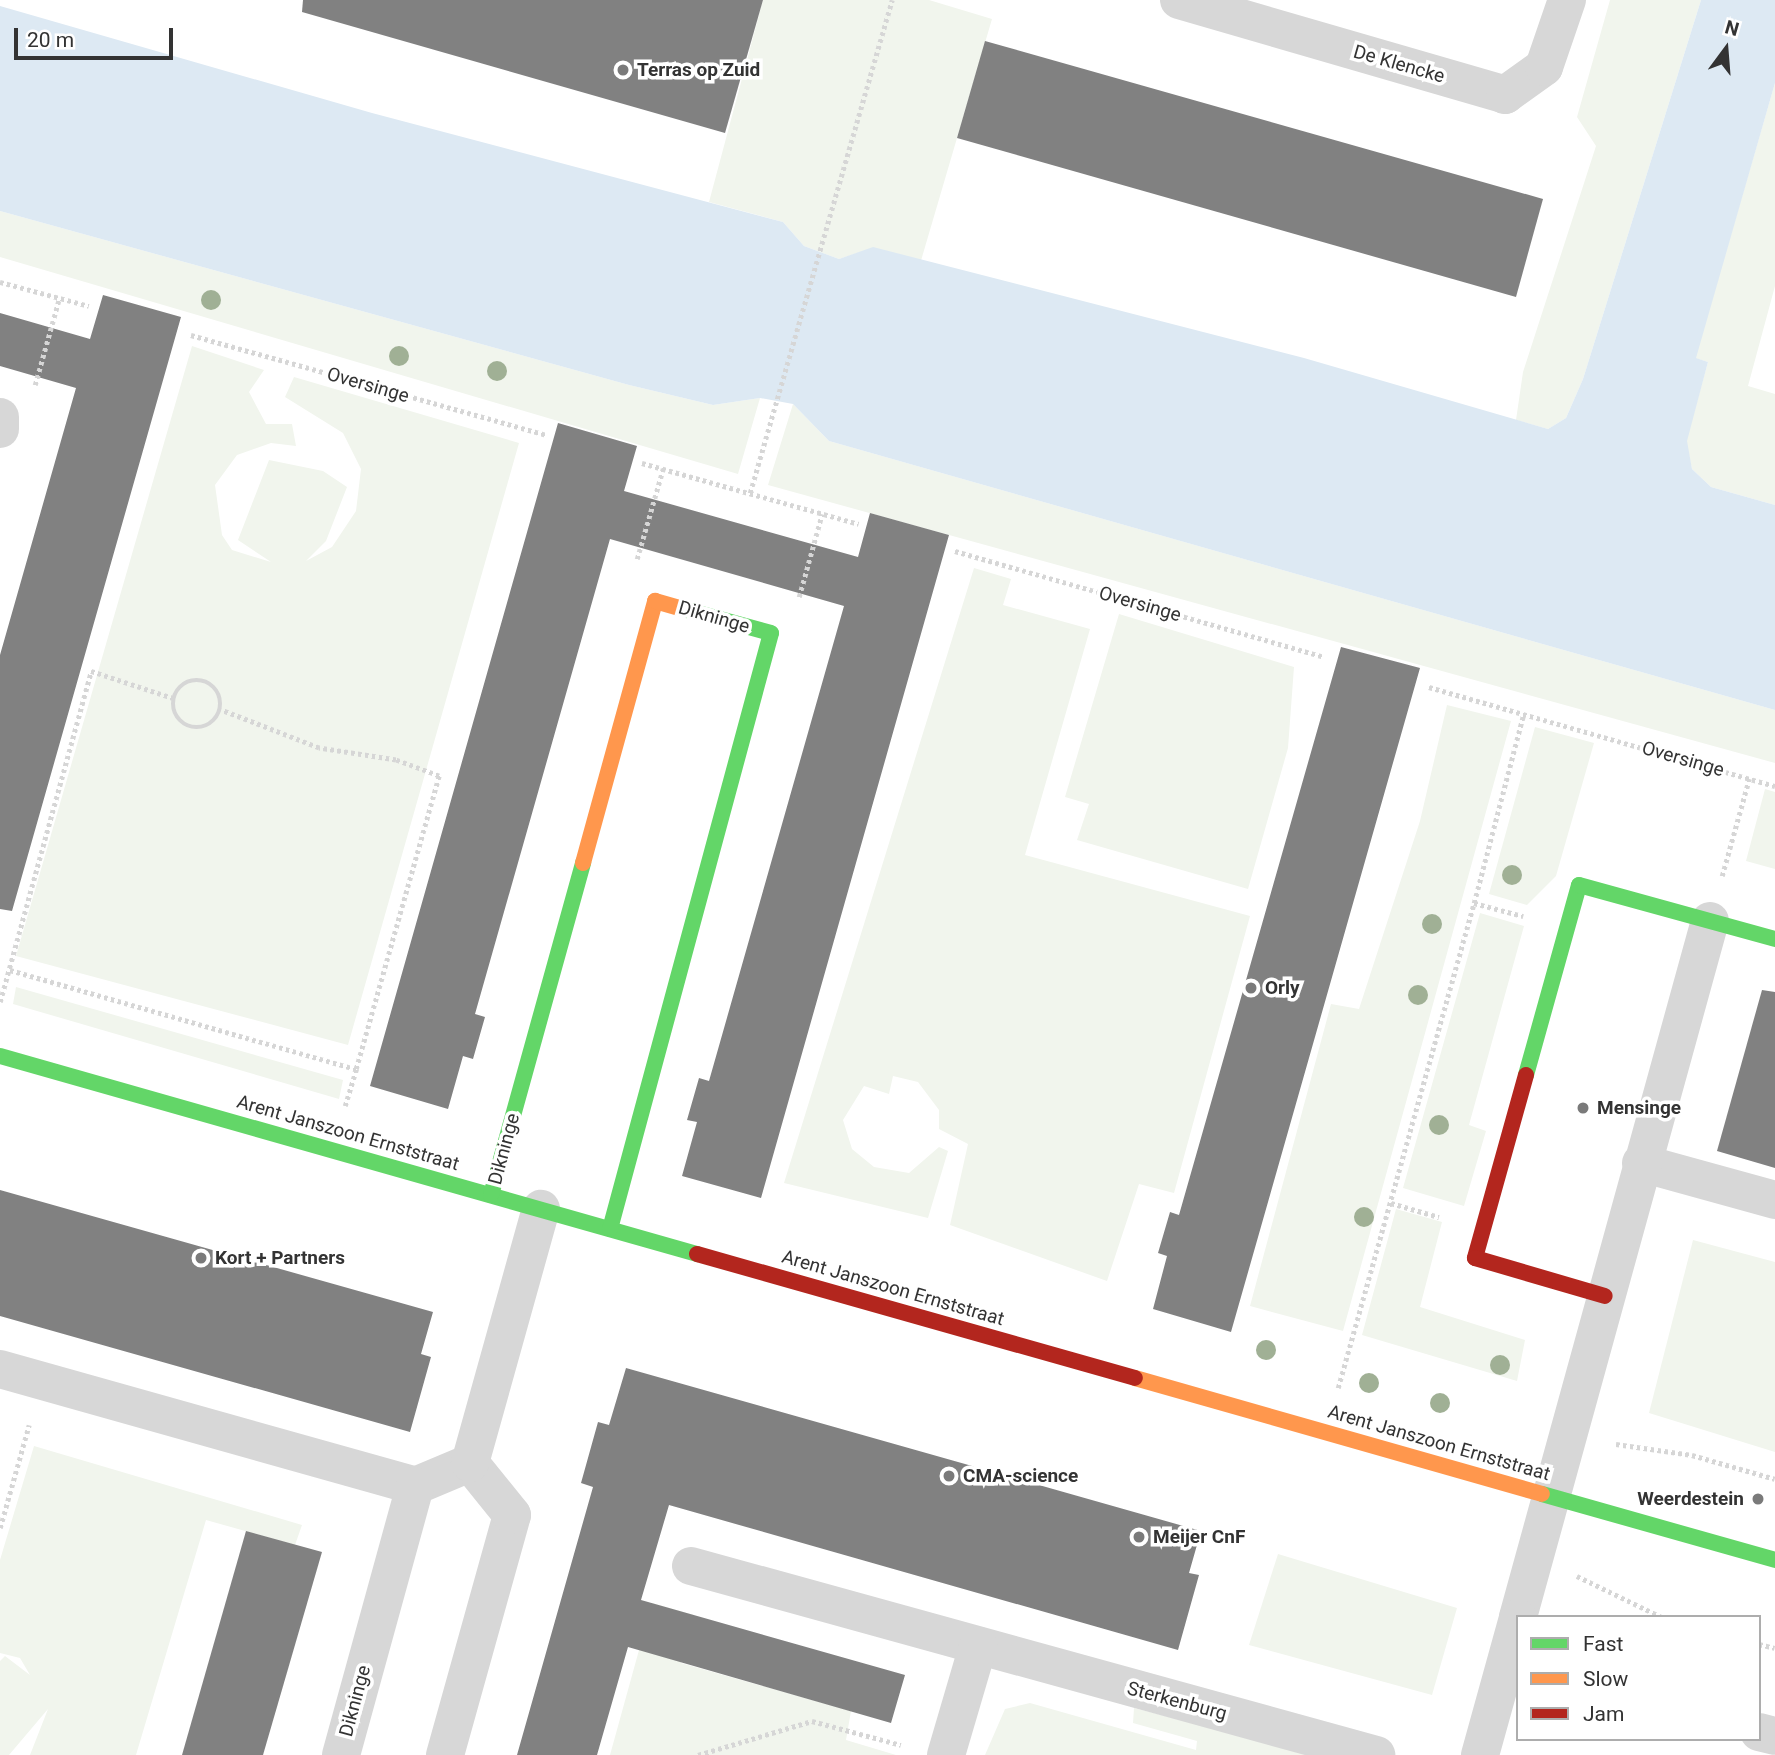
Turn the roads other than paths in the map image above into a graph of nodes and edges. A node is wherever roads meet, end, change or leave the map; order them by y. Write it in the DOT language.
graph roads {
  1 [pos="1179,0"];
  2 [pos="1567,0"];
  3 [pos="1710,921"];
  4 [pos="1775,939"];
  5 [pos="0,1056"];
  6 [pos="1642,1163"];
  7 [pos="491,1195"];
  8 [pos="1775,1200"];
  9 [pos="541,1209"];
  10 [pos="610,1229"];
  11 [pos="1605,1296"];
  12 [pos="0,1368"];
  13 [pos="470,1462"];
  14 [pos="415,1486"];
  15 [pos="1549,1496"];
  16 [pos="1775,1560"];
  17 [pos="691,1566"];
  18 [pos="1519,1615"];
  19 [pos="1516,1632"];
  20 [pos="978,1646"];
  21 [pos="1512,1661"];
  22 [pos="928,1751"];
  23 [pos="341,1755"];
  24 [pos="444,1755"];
  25 [pos="1376,1755"];
  26 [pos="1479,1755"];
  1 -- 2 [label="street, De Klencke"];
  3 -- 4 [label="street"];
  3 -- 6 [label="street"];
  3 -- 11 [label="street"];
  5 -- 7 [label="street, Arent Janszoon Ernststraat"];
  6 -- 8 [label="street"];
  6 -- 11 [label="street"];
  7 -- 9 [label="street, Arent Janszoon Ernststraat"];
  7 -- 10 [label="street, Dikninge"];
  9 -- 10 [label="street, Arent Janszoon Ernststraat"];
  9 -- 13 [label="street"];
  10 -- 15 [label="street, Arent Janszoon Ernststraat"];
  11 -- 15 [label="street"];
  12 -- 14 [label="street"];
  13 -- 14 [label="street"];
  13 -- 24 [label="street"];
  14 -- 23 [label="street, Dikninge"];
  15 -- 16 [label="street, Arent Janszoon Ernststraat"];
  15 -- 18 [label="street"];
  17 -- 20 [label="street, Sterkenburg"];
  19 -- 21 [label="street"];
  20 -- 22 [label="street"];
  20 -- 25 [label="street, Sterkenburg"];
  21 -- 26 [label="street"];
}
